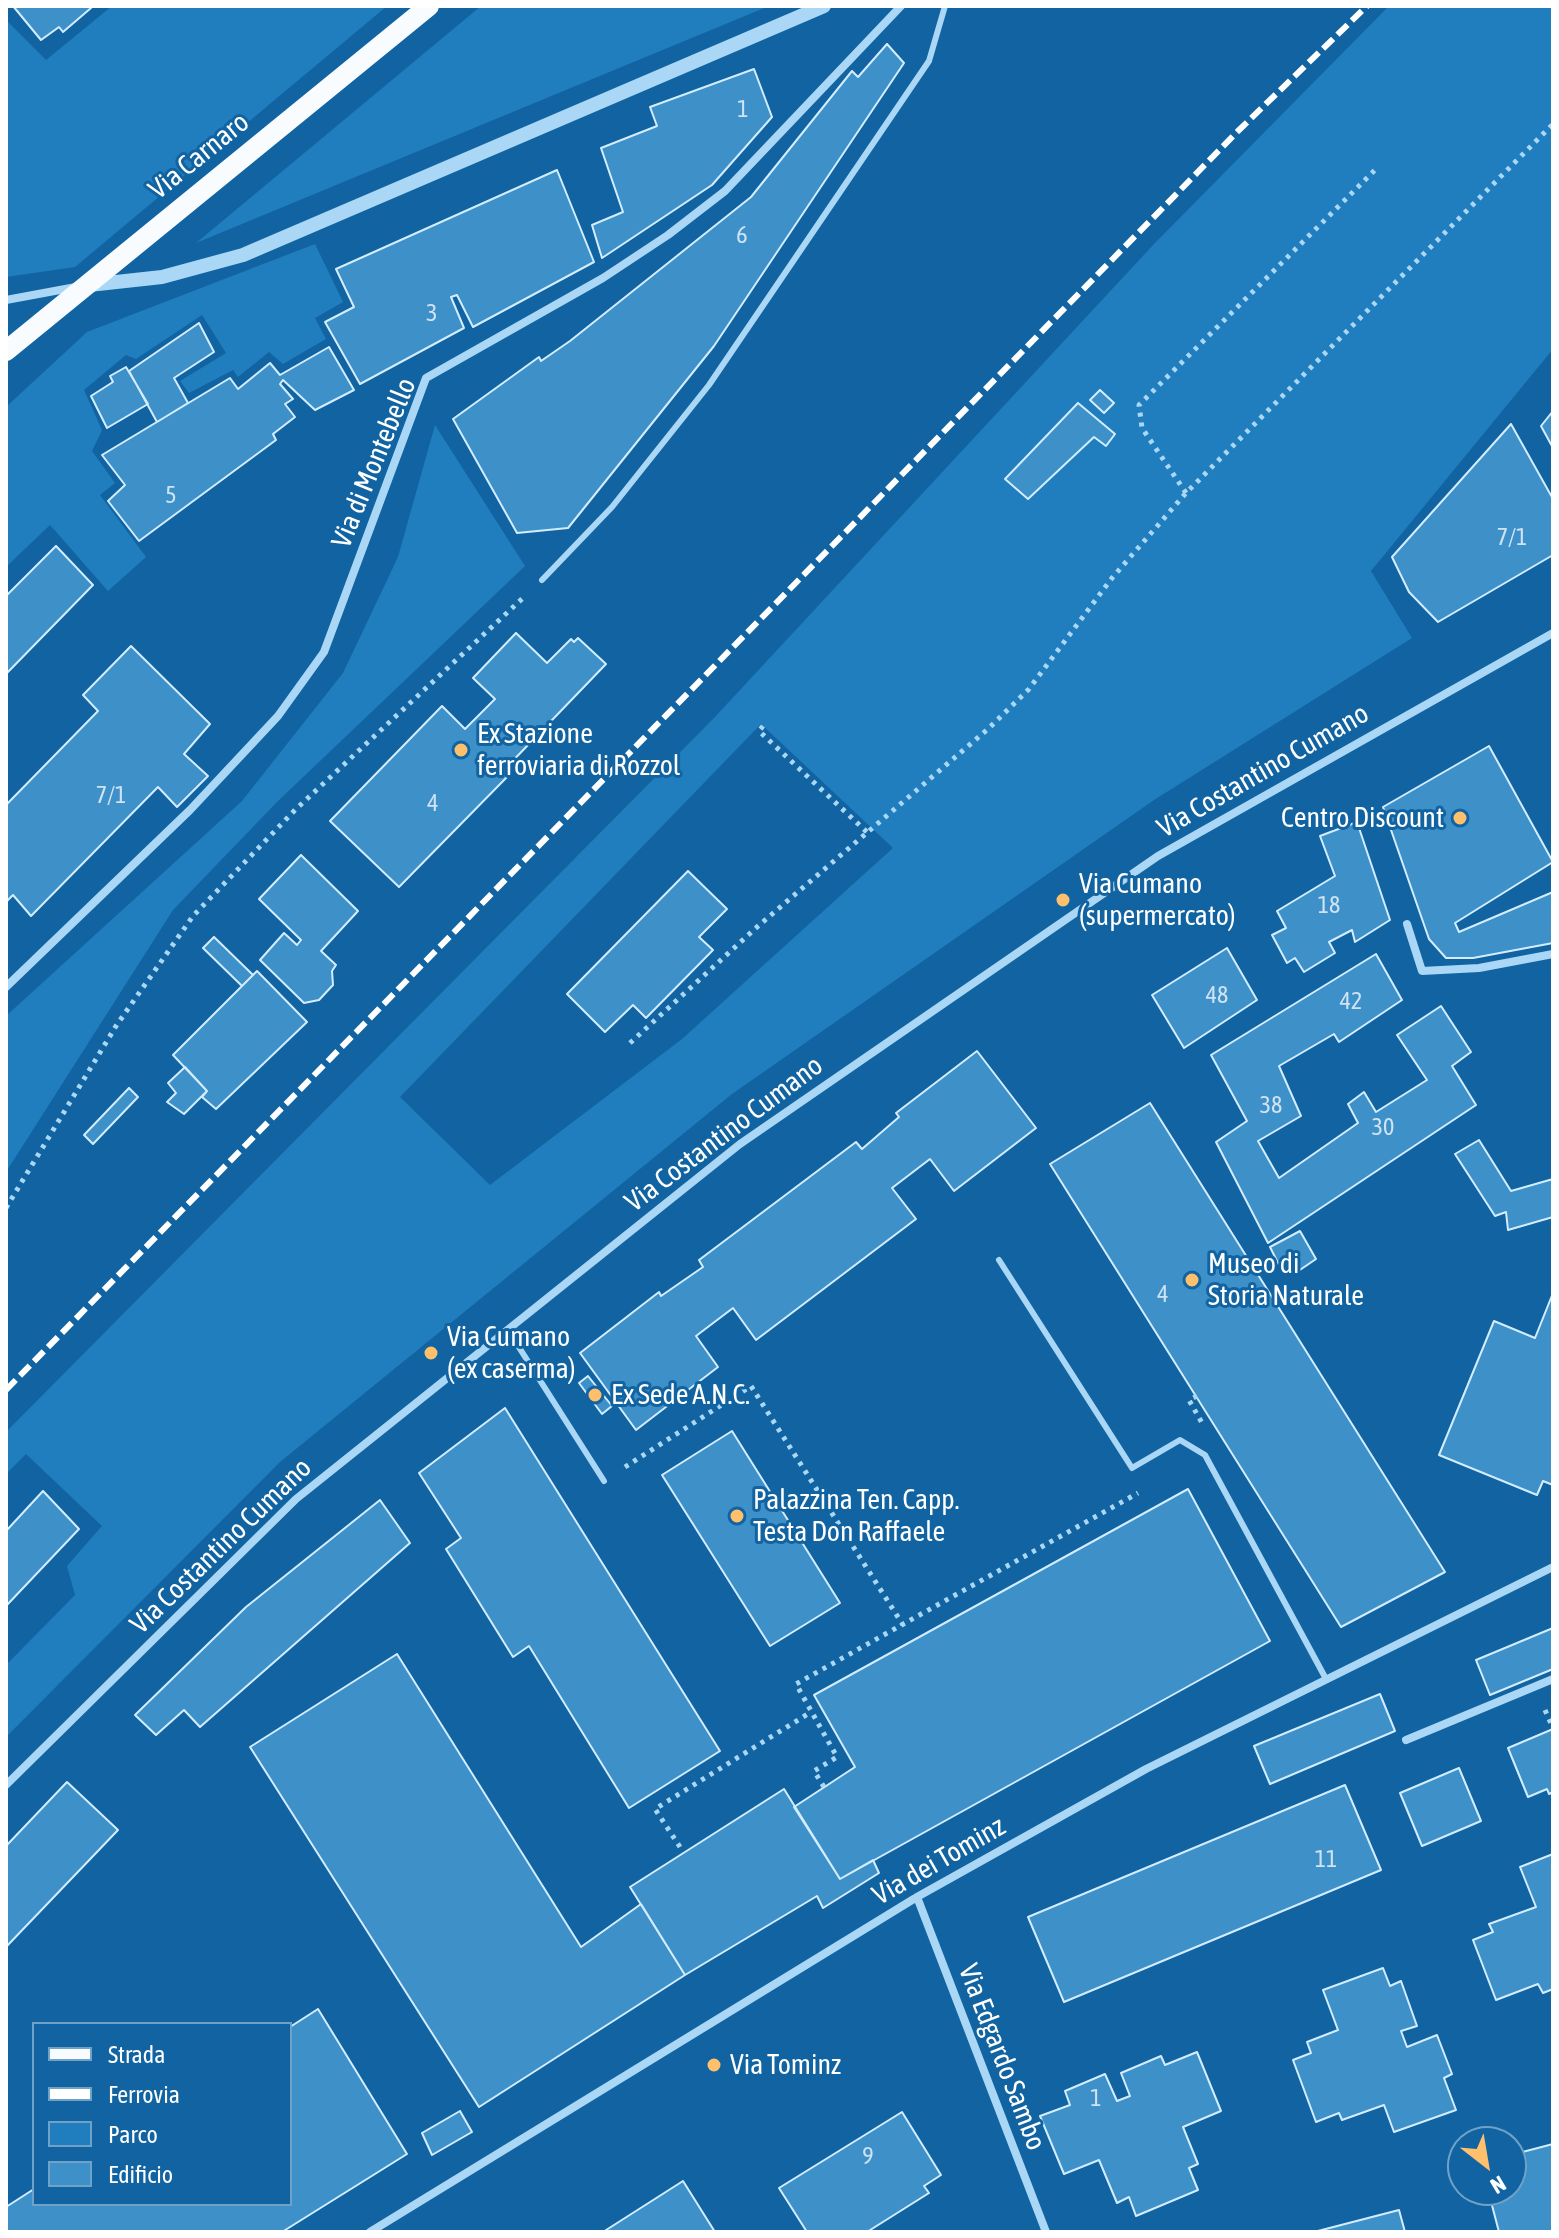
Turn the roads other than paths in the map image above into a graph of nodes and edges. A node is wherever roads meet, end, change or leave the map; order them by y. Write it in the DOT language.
graph roads {
  1 [pos="429,6"];
  2 [pos="797,6"];
  3 [pos="824,6"];
  4 [pos="901,6"];
  5 [pos="945,6"];
  6 [pos="786,23"];
  7 [pos="84,286"];
  8 [pos="6,300"];
  9 [pos="6,351"];
  10 [pos="542,580"];
  11 [pos="1553,633"];
  12 [pos="1407,924"];
  13 [pos="1553,954"];
  14 [pos="6,987"];
  15 [pos="999,1260"];
  16 [pos="508,1330"];
  17 [pos="604,1481"];
  18 [pos="1553,1567"];
  19 [pos="1326,1679"];
  20 [pos="1553,1679"];
  21 [pos="1406,1740"];
  22 [pos="6,1785"];
  23 [pos="917,1897"];
  24 [pos="370,2232"];
  25 [pos="1046,2232"];
  1 -- 7 [label="main road, Via Carnaro"];
  2 -- 6 [label="street"];
  3 -- 6 [label="street"];
  4 -- 14 [label="street, Via di Montebello"];
  5 -- 10 [label="lane"];
  6 -- 7 [label="street"];
  7 -- 8 [label="street"];
  7 -- 9 [label="main road, Via Carnaro"];
  11 -- 16 [label="street, Via Costantino Cumano"];
  12 -- 13 [label="street"];
  15 -- 19 [label="lane"];
  16 -- 17 [label="lane"];
  16 -- 22 [label="street, Via Costantino Cumano"];
  18 -- 19 [label="street, Via dei Tominz"];
  19 -- 23 [label="street, Via dei Tominz"];
  20 -- 21 [label="street"];
  23 -- 24 [label="street, Via dei Tominz"];
  23 -- 25 [label="street, Via Edgardo Sambo"];
}
